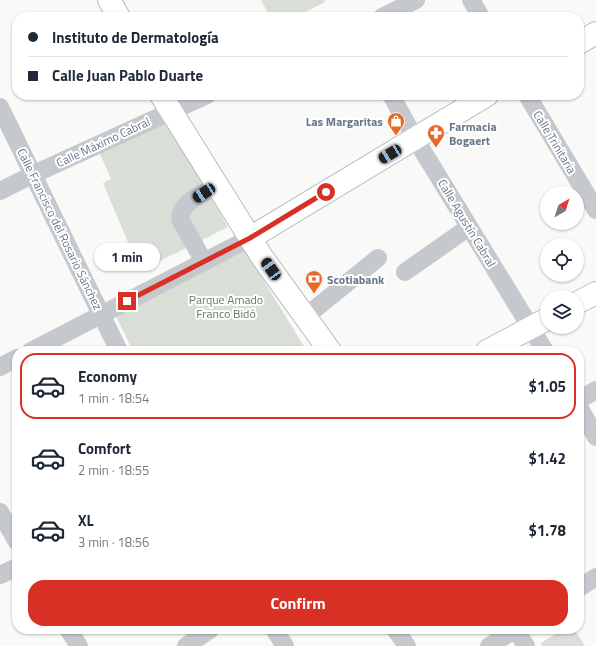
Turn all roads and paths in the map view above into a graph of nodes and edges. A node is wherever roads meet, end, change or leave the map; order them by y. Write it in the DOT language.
graph roads {
  1 [pos="109,0"];
  2 [pos="416,0"];
  3 [pos="471,0"];
  4 [pos="116,12"];
  5 [pos="392,12"];
  6 [pos="478,12"];
  7 [pos="596,33"];
  8 [pos="584,40"];
  9 [pos="181,100"];
  10 [pos="394,100"];
  11 [pos="479,100"];
  12 [pos="530,100"];
  13 [pos="166,103"];
  14 [pos="0,107"];
  15 [pos="415,138"];
  16 [pos="34,174"];
  17 [pos="217,185"];
  18 [pos="0,191"];
  19 [pos="596,210"];
  20 [pos="469,227"];
  21 [pos="250,238"];
  22 [pos="378,258"];
  23 [pos="204,262"];
  24 [pos="405,272"];
  25 [pos="596,293"];
  26 [pos="584,299"];
  27 [pos="101,314"];
  28 [pos="305,317"];
  29 [pos="539,323"];
  30 [pos="40,346"];
  31 [pos="117,346"];
  32 [pos="326,346"];
  33 [pos="496,346"];
  34 [pos="544,346"];
  35 [pos="12,361"];
  36 [pos="0,367"];
  37 [pos="596,390"];
  38 [pos="584,397"];
  39 [pos="584,416"];
  40 [pos="596,437"];
  41 [pos="0,512"];
  42 [pos="12,533"];
  43 [pos="12,569"];
  44 [pos="0,575"];
  45 [pos="596,577"];
  46 [pos="584,585"];
  47 [pos="71,634"];
  48 [pos="204,634"];
  49 [pos="277,634"];
  50 [pos="399,634"];
  51 [pos="507,634"];
  52 [pos="518,634"];
  53 [pos="79,646"];
  54 [pos="186,646"];
  55 [pos="285,646"];
  56 [pos="407,646"];
  57 [pos="489,646"];
  58 [pos="526,646"];
  1 -- 4 [label="main road"];
  2 -- 5 [label="street"];
  3 -- 6 [label="street"];
  7 -- 8 [label="main road"];
  9 -- 13 [label="street, Calle Máximo Cabral"];
  10 -- 15 [label="street, Calle Agustín Cabral"];
  11 -- 15 [label="main road"];
  12 -- 19 [label="street, Calle Trinitaria"];
  13 -- 16 [label="street, Calle Máximo Cabral"];
  13 -- 17 [label="main road"];
  14 -- 16 [label="street, Calle Francisco del Rosario Sánchez"];
  15 -- 20 [label="street, Calle Agustín Cabral"];
  15 -- 21 [label="main road"];
  16 -- 18 [label="street, Calle Máximo Cabral"];
  16 -- 27 [label="street, Calle Francisco del Rosario Sánchez"];
  17 -- 21 [label="main road"];
  17 -- 23 [label="street"];
  20 -- 24 [label="street"];
  20 -- 29 [label="street, Calle Agustín Cabral"];
  21 -- 23 [label="street"];
  21 -- 28 [label="main road"];
  22 -- 28 [label="street"];
  23 -- 27 [label="street"];
  25 -- 26 [label="main road"];
  27 -- 30 [label="street"];
  27 -- 31 [label="street, Calle Francisco del Rosario Sánchez"];
  28 -- 32 [label="main road"];
  29 -- 33 [label="main road"];
  29 -- 34 [label="street, Calle Agustín Cabral"];
  35 -- 36 [label="street"];
  37 -- 38 [label="street"];
  39 -- 40 [label="street"];
  41 -- 42 [label="street"];
  43 -- 44 [label="street"];
  45 -- 46 [label="street"];
  47 -- 53 [label="street"];
  48 -- 54 [label="street"];
  49 -- 55 [label="street"];
  50 -- 56 [label="street"];
  51 -- 57 [label="street"];
  52 -- 58 [label="street"];
}
